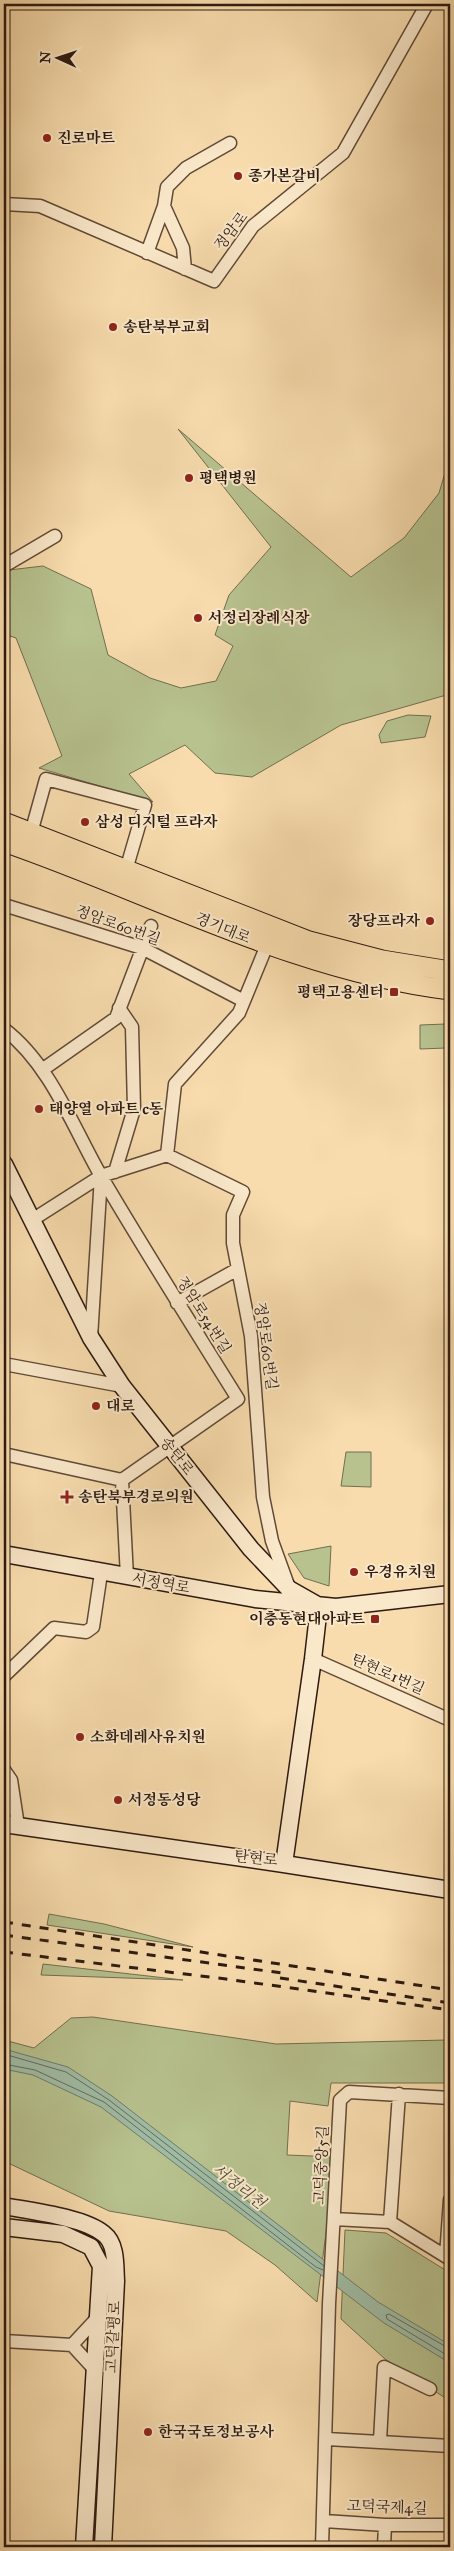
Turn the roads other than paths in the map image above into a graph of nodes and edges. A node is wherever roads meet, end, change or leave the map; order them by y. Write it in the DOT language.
graph roads {
  1 [pos="427,4"];
  2 [pos="230,143"];
  3 [pos="4,204"];
  4 [pos="164,206"];
  5 [pos="147,253"];
  6 [pos="185,269"];
  7 [pos="55,536"];
  8 [pos="4,566"];
  9 [pos="4,822"];
  10 [pos="31,833"];
  11 [pos="4,842"];
  12 [pos="126,870"];
  13 [pos="4,905"];
  14 [pos="151,926"];
  15 [pos="267,946"];
  16 [pos="142,948"];
  17 [pos="450,971"];
  18 [pos="450,990"];
  19 [pos="244,1001"];
  20 [pos="119,1008"];
  21 [pos="4,1029"];
  22 [pos="42,1070"];
  23 [pos="167,1155"];
  24 [pos="4,1164"];
  25 [pos="115,1172"];
  26 [pos="101,1176"];
  27 [pos="32,1220"];
  28 [pos="236,1270"];
  29 [pos="177,1303"];
  30 [pos="91,1338"];
  31 [pos="4,1364"];
  32 [pos="122,1386"];
  33 [pos="171,1448"];
  34 [pos="4,1454"];
  35 [pos="122,1480"];
  36 [pos="4,1554"];
  37 [pos="101,1573"];
  38 [pos="127,1577"];
  39 [pos="290,1589"];
  40 [pos="450,1594"];
  41 [pos="318,1606"];
  42 [pos="313,1659"];
  43 [pos="4,1676"];
  44 [pos="450,1720"];
  45 [pos="4,1770"];
  46 [pos="11,1825"];
  47 [pos="284,1864"];
  48 [pos="450,1890"];
  49 [pos="399,2094"];
  50 [pos="450,2098"];
  51 [pos="450,2200"];
  52 [pos="4,2206"];
  53 [pos="334,2219"];
  54 [pos="390,2222"];
  55 [pos="4,2227"];
  56 [pos="449,2227"];
  57 [pos="448,2258"];
  58 [pos="98,2317"];
  59 [pos="4,2341"];
  60 [pos="72,2345"];
  61 [pos="94,2369"];
  62 [pos="430,2389"];
  63 [pos="327,2439"];
  64 [pos="380,2441"];
  65 [pos="450,2446"];
  66 [pos="324,2521"];
  67 [pos="385,2525"];
  68 [pos="450,2525"];
  69 [pos="84,2547"];
  70 [pos="103,2547"];
  71 [pos="322,2547"];
  72 [pos="384,2547"];
  1 -- 6 [label="street, 정암로"];
  2 -- 4 [label="street"];
  3 -- 5 [label="street, 정암로"];
  4 -- 5 [label="street"];
  4 -- 6 [label="street"];
  5 -- 6 [label="street, 정암로"];
  7 -- 8 [label="street"];
  9 -- 10 [label="main road, 경기대로"];
  10 -- 12 [label="main road, 경기대로"];
  10 -- 12 [label="street"];
  11 -- 15 [label="main road, 경기대로"];
  12 -- 17 [label="main road, 경기대로"];
  13 -- 16 [label="street, 정암로60번길"];
  14 -- 16 [label="street"];
  15 -- 18 [label="main road, 경기대로"];
  15 -- 19 [label="street"];
  16 -- 19 [label="street, 정암로60번길"];
  16 -- 20 [label="street"];
  19 -- 23 [label="street"];
  20 -- 22 [label="street"];
  20 -- 25 [label="street"];
  21 -- 22 [label="street, 정암로54번길"];
  22 -- 26 [label="street, 정암로54번길"];
  23 -- 25 [label="street"];
  23 -- 28 [label="street, 정암로60번길"];
  24 -- 27 [label="street, 송탄로"];
  25 -- 26 [label="street"];
  26 -- 27 [label="street"];
  26 -- 29 [label="street, 정암로54번길"];
  26 -- 30 [label="street"];
  27 -- 30 [label="street, 송탄로"];
  28 -- 29 [label="street"];
  28 -- 39 [label="street, 정암로60번길"];
  29 -- 33 [label="street, 정암로54번길"];
  30 -- 32 [label="street, 송탄로"];
  31 -- 32 [label="street"];
  32 -- 33 [label="street, 송탄로"];
  33 -- 35 [label="street"];
  33 -- 39 [label="street, 송탄로"];
  34 -- 35 [label="street"];
  35 -- 38 [label="street"];
  36 -- 37 [label="street, 서정역로"];
  37 -- 38 [label="street, 서정역로"];
  37 -- 43 [label="street"];
  38 -- 41 [label="street, 서정역로"];
  39 -- 41 [label="street, 송탄로"];
  40 -- 41 [label="street"];
  41 -- 42 [label="street, 탄현로"];
  42 -- 44 [label="street, 탄현로1번길"];
  42 -- 47 [label="street, 탄현로"];
  45 -- 46 [label="street"];
  46 -- 47 [label="street, 탄현로"];
  47 -- 48 [label="street"];
  49 -- 50 [label="street, 고덕중앙5길"];
  49 -- 53 [label="street, 고덕중앙5길"];
  49 -- 54 [label="street"];
  51 -- 56 [label="street"];
  52 -- 70 [label="street, 고덕갈평로"];
  53 -- 54 [label="street, 고덕중앙5길"];
  53 -- 63 [label="street"];
  54 -- 57 [label="street, 고덕중앙5길"];
  55 -- 58 [label="street, 고덕갈평로"];
  56 -- 57 [label="street"];
  58 -- 60 [label="street"];
  58 -- 61 [label="street, 고덕갈평로"];
  59 -- 60 [label="street"];
  60 -- 61 [label="street"];
  61 -- 69 [label="street, 고덕갈평로"];
  62 -- 64 [label="street"];
  63 -- 64 [label="street"];
  63 -- 66 [label="street"];
  64 -- 65 [label="street"];
  66 -- 67 [label="street, 고덕국제4길"];
  66 -- 71 [label="street"];
  67 -- 68 [label="street, 고덕국제4길"];
  67 -- 72 [label="street"];
}
